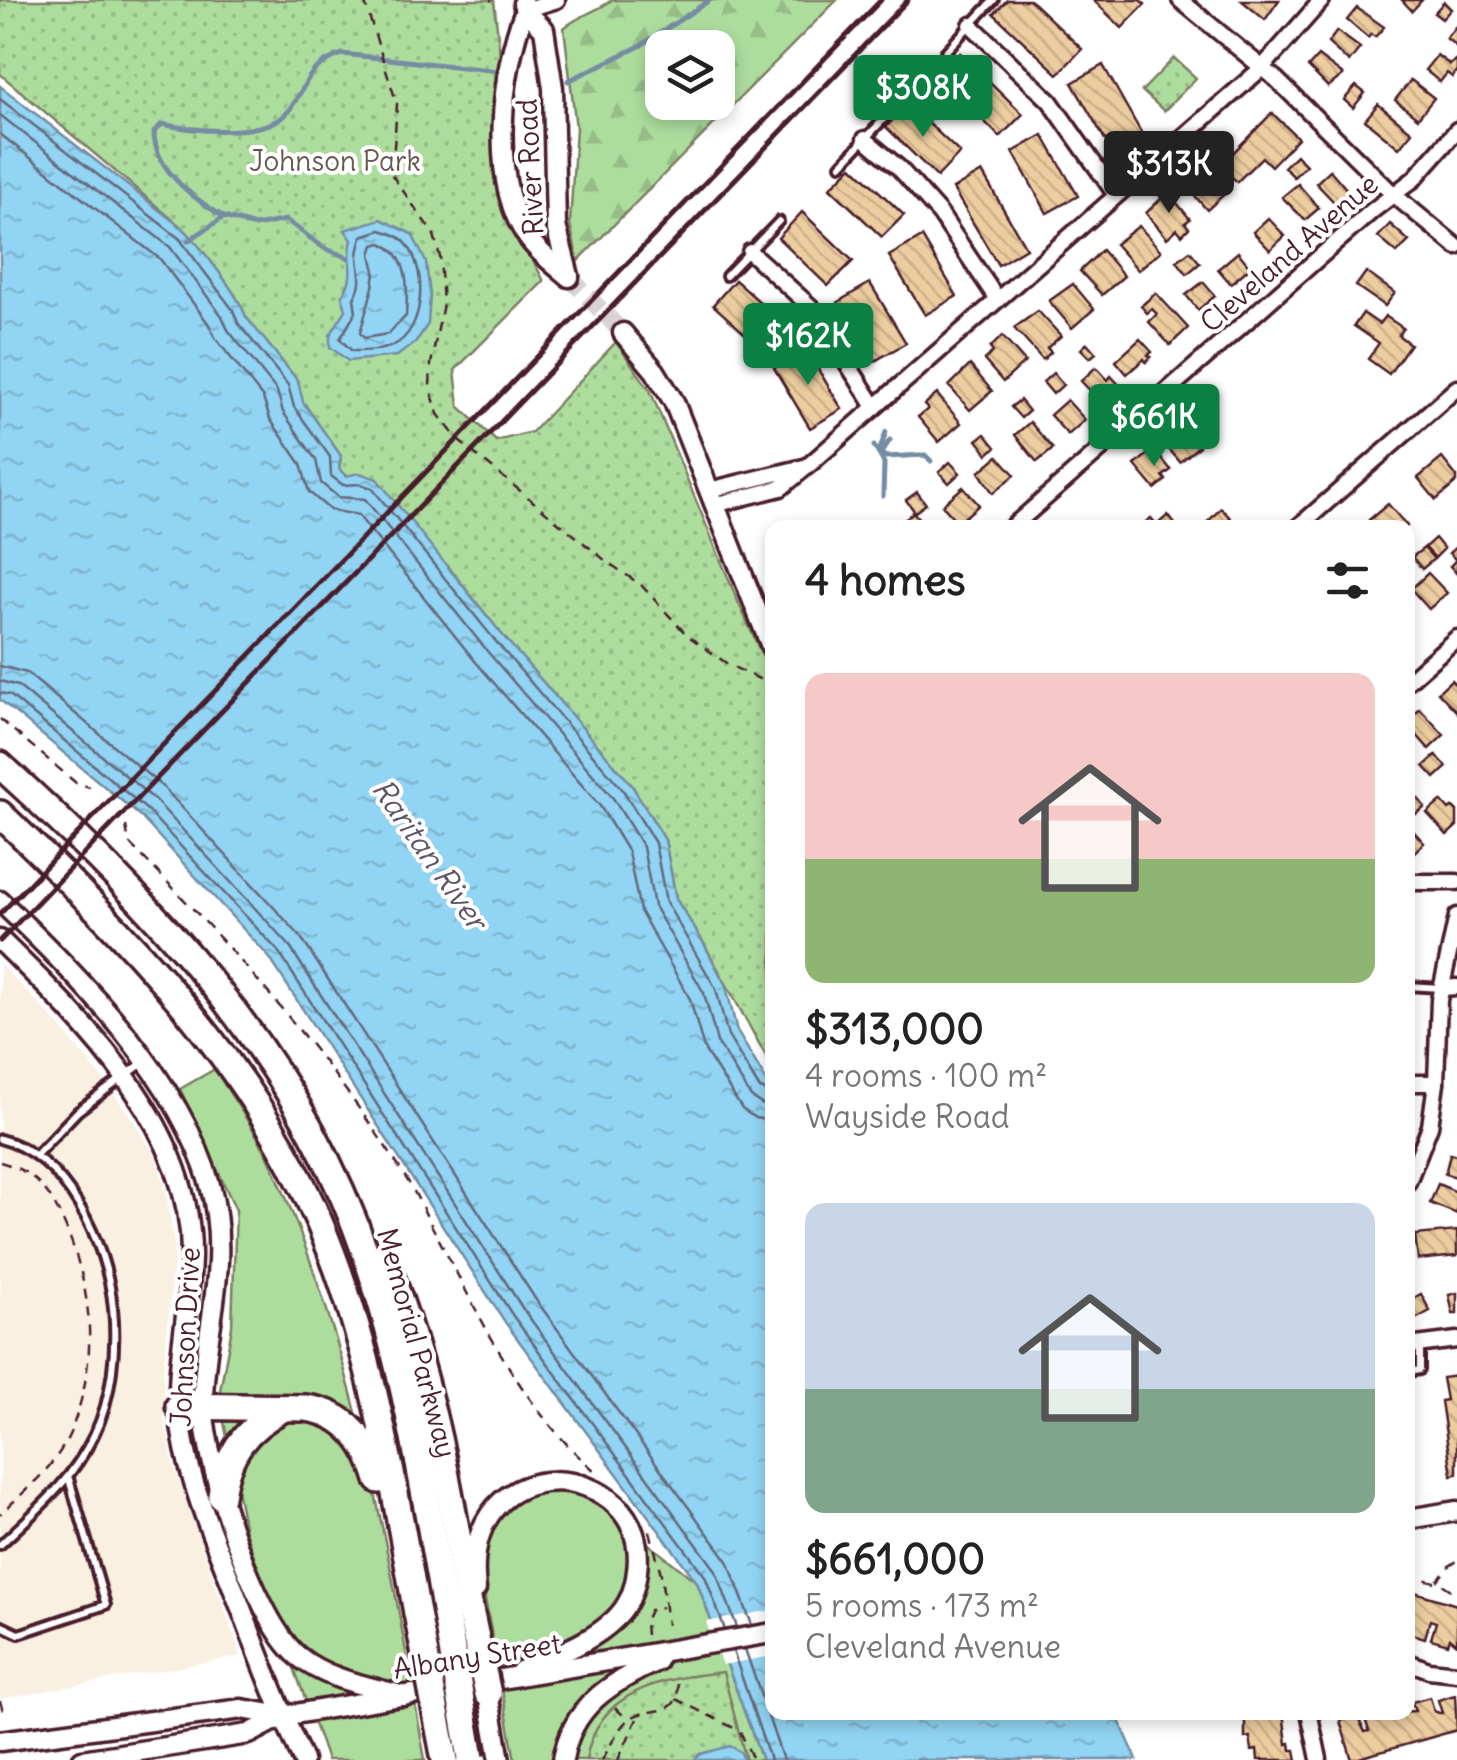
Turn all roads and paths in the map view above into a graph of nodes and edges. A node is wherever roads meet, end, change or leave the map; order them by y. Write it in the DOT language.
graph roads {
  1 [pos="364,0"];
  2 [pos="557,0"];
  3 [pos="994,0"];
  4 [pos="1322,0"];
  5 [pos="1187,2"];
  6 [pos="523,5"];
  7 [pos="971,26"];
  8 [pos="945,52"];
  9 [pos="1262,68"];
  10 [pos="892,109"];
  11 [pos="1457,130"];
  12 [pos="865,139"];
  13 [pos="841,165"];
  14 [pos="1116,195"];
  15 [pos="1394,195"];
  16 [pos="778,221"];
  17 [pos="1457,247"];
  18 [pos="750,252"];
  19 [pos="726,276"];
  20 [pos="996,300"];
  21 [pos="623,333"];
  22 [pos="1457,388"];
  23 [pos="875,407"];
  24 [pos="711,497"];
  25 [pos="1020,520"];
  26 [pos="1307,520"];
  27 [pos="765,632"];
  28 [pos="1457,638"];
  29 [pos="1415,675"];
  30 [pos="765,682"];
  31 [pos="0,719"];
  32 [pos="0,765"];
  33 [pos="90,788"];
  34 [pos="0,814"];
  35 [pos="126,826"];
  36 [pos="1415,882"];
  37 [pos="1457,882"];
  38 [pos="0,901"];
  39 [pos="1457,916"];
  40 [pos="0,940"];
  41 [pos="1415,986"];
  42 [pos="1441,988"];
  43 [pos="1457,988"];
  44 [pos="146,1061"];
  45 [pos="124,1077"];
  46 [pos="1415,1083"];
  47 [pos="1436,1083"];
  48 [pos="0,1139"];
  49 [pos="36,1155"];
  50 [pos="0,1162"];
  51 [pos="1415,1164"];
  52 [pos="1457,1340"];
  53 [pos="1415,1346"];
  54 [pos="1415,1350"];
  55 [pos="1415,1371"];
  56 [pos="191,1406"];
  57 [pos="285,1407"];
  58 [pos="69,1479"];
  59 [pos="606,1480"];
  60 [pos="221,1496"];
  61 [pos="1457,1511"];
  62 [pos="0,1514"];
  63 [pos="1415,1518"];
  64 [pos="646,1524"];
  65 [pos="0,1545"];
  66 [pos="406,1550"];
  67 [pos="1457,1561"];
  68 [pos="1415,1576"];
  69 [pos="1437,1582"];
  70 [pos="1457,1594"];
  71 [pos="464,1606"];
  72 [pos="664,1607"];
  73 [pos="0,1624"];
  74 [pos="667,1624"];
  75 [pos="646,1635"];
  76 [pos="765,1635"];
  77 [pos="680,1650"];
  78 [pos="1415,1665"];
  79 [pos="1429,1670"];
  80 [pos="1415,1671"];
  81 [pos="1457,1674"];
  82 [pos="677,1678"];
  83 [pos="495,1687"];
  84 [pos="404,1696"];
  85 [pos="676,1699"];
  86 [pos="0,1700"];
  87 [pos="614,1707"];
  88 [pos="4,1714"];
  89 [pos="283,1716"];
  90 [pos="638,1717"];
  91 [pos="629,1719"];
  92 [pos="1311,1720"];
  93 [pos="0,1742"];
  94 [pos="500,1757"];
  95 [pos="462,1759"];
  96 [pos="1319,1759"];
  97 [pos="82,1760"];
  98 [pos="303,1760"];
  99 [pos="563,1760"];
  100 [pos="602,1760"];
  101 [pos="618,1760"];
  102 [pos="753,1760"];
  1 -- 30 [label="path"];
  2 -- 6 [label="street"];
  3 -- 7 [label="lane"];
  4 -- 9 [label="street"];
  5 -- 9 [label="street"];
  6 -- 6 [label="street, River Road"];
  7 -- 8 [label="lane"];
  7 -- 14 [label="street"];
  9 -- 14 [label="street"];
  9 -- 15 [label="street"];
  10 -- 12 [label="lane"];
  11 -- 15 [label="street, Cleveland Avenue"];
  12 -- 13 [label="lane"];
  12 -- 20 [label="street"];
  14 -- 20 [label="street"];
  15 -- 17 [label="street"];
  15 -- 25 [label="street, Cleveland Avenue"];
  16 -- 18 [label="lane"];
  18 -- 19 [label="lane"];
  18 -- 23 [label="street"];
  20 -- 23 [label="street"];
  21 -- 24 [label="street"];
  22 -- 26 [label="street"];
  23 -- 24 [label="street"];
  24 -- 27 [label="street"];
  28 -- 29 [label="street"];
  31 -- 33 [label="path"];
  32 -- 71 [label="highway, Memorial Parkway"];
  34 -- 66 [label="highway, Memorial Parkway"];
  35 -- 59 [label="path"];
  36 -- 37 [label="street"];
  38 -- 44 [label="street, Johnson Drive"];
  39 -- 42 [label="street"];
  40 -- 45 [label="street, Johnson Drive"];
  41 -- 42 [label="lane"];
  42 -- 43 [label="street"];
  42 -- 47 [label="street"];
  44 -- 45 [label="lane"];
  44 -- 56 [label="street, Johnson Drive"];
  45 -- 49 [label="lane"];
  45 -- 56 [label="street, Johnson Drive"];
  46 -- 47 [label="street"];
  47 -- 51 [label="street"];
  48 -- 49 [label="lane"];
  49 -- 58 [label="lane"];
  50 -- 62 [label="path"];
  52 -- 53 [label="street"];
  54 -- 55 [label="lane"];
  56 -- 57 [label="highway"];
  56 -- 60 [label="street, Johnson Drive"];
  56 -- 89 [label="street, Johnson Drive"];
  57 -- 60 [label="highway"];
  57 -- 66 [label="highway"];
  58 -- 65 [label="lane"];
  58 -- 73 [label="lane"];
  60 -- 84 [label="street, Johnson Drive"];
  61 -- 63 [label="street"];
  64 -- 72 [label="path"];
  66 -- 95 [label="highway, Memorial Parkway, bridge"];
  67 -- 69 [label="path"];
  68 -- 70 [label="path"];
  71 -- 83 [label="highway, bridge"];
  71 -- 83 [label="street"];
  71 -- 95 [label="highway, Memorial Parkway, bridge"];
  72 -- 74 [label="path"];
  72 -- 75 [label="path"];
  76 -- 77 [label="street, Albany Street"];
  77 -- 83 [label="street, Albany Street"];
  77 -- 99 [label="street"];
  78 -- 79 [label="street"];
  79 -- 80 [label="street"];
  79 -- 81 [label="street"];
  82 -- 85 [label="path"];
  83 -- 84 [label="street, Albany Street"];
  83 -- 94 [label="street"];
  84 -- 89 [label="street, Albany Street"];
  85 -- 90 [label="path"];
  85 -- 102 [label="path"];
  86 -- 88 [label="path"];
  87 -- 91 [label="path"];
  89 -- 93 [label="street, Albany Street"];
  89 -- 97 [label="street, Albany Street"];
  89 -- 98 [label="street, Johnson Drive"];
  90 -- 91 [label="path"];
  90 -- 101 [label="path"];
  91 -- 100 [label="path"];
  92 -- 96 [label="street"];
}
